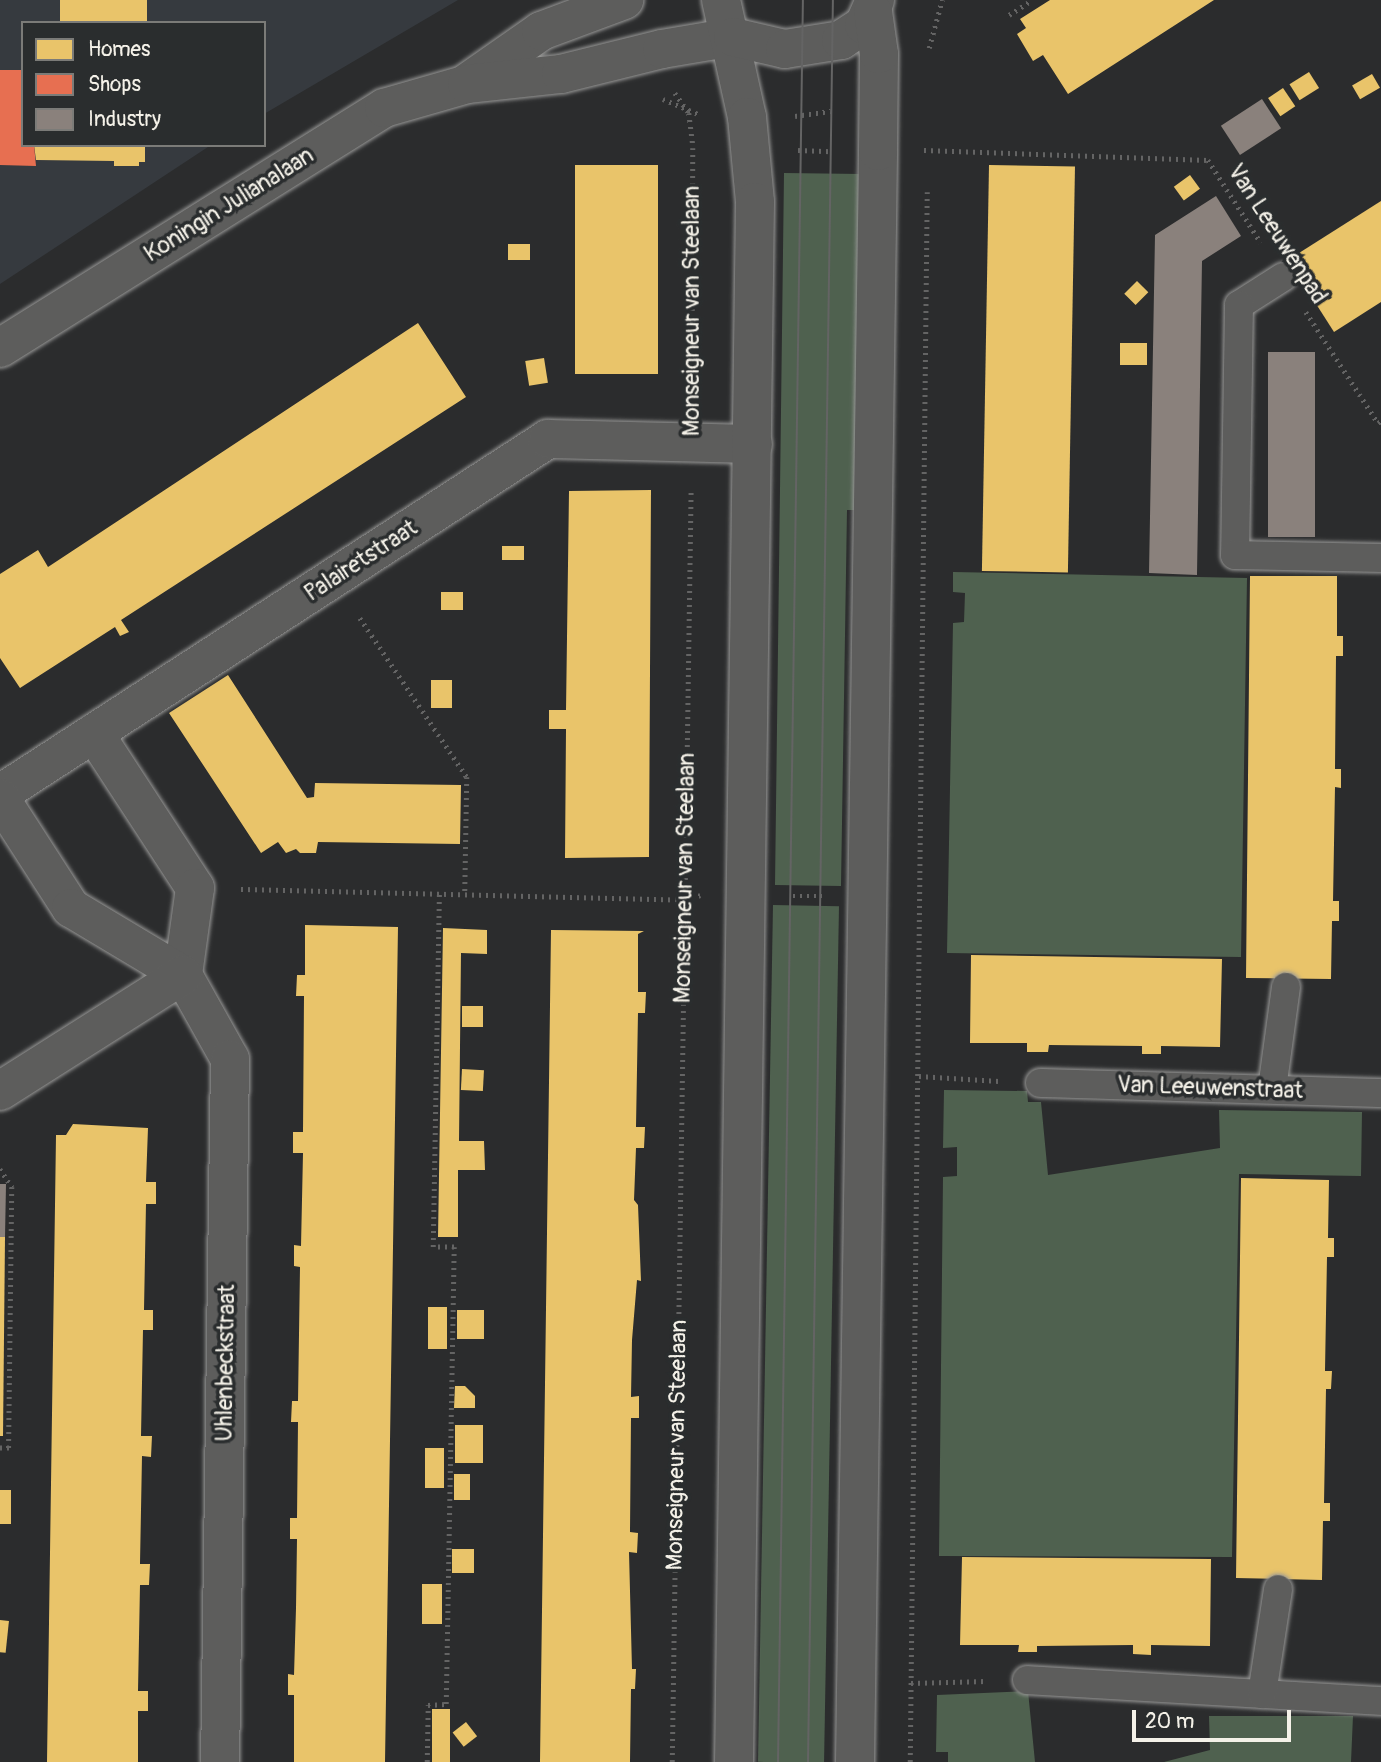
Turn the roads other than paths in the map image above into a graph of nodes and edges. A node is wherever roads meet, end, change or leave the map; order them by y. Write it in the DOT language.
graph roads {
  1 [pos="624,0"];
  2 [pos="722,0"];
  3 [pos="874,6"];
  4 [pos="733,37"];
  5 [pos="467,84"];
  6 [pos="1283,277"];
  7 [pos="0,348"];
  8 [pos="753,444"];
  9 [pos="1381,558"];
  10 [pos="94,733"];
  11 [pos="0,796"];
  12 [pos="183,975"];
  13 [pos="1286,987"];
  14 [pos="1040,1083"];
  15 [pos="1272,1089"];
  16 [pos="0,1091"];
  17 [pos="1381,1093"];
  18 [pos="1278,1588"];
  19 [pos="1027,1680"];
  20 [pos="1262,1694"];
  21 [pos="1381,1701"];
  22 [pos="220,1762"];
  23 [pos="734,1762"];
  24 [pos="855,1762"];
  1 -- 5 [label="main road, Koningin Julianalaan"];
  2 -- 4 [label="main road"];
  3 -- 4 [label="main road"];
  3 -- 24 [label="main road"];
  4 -- 5 [label="main road, Koningin Julianalaan"];
  4 -- 8 [label="main road"];
  5 -- 7 [label="main road, Koningin Julianalaan"];
  6 -- 9 [label="lane"];
  8 -- 10 [label="main road, Palairetstraat"];
  8 -- 23 [label="main road"];
  10 -- 11 [label="main road, Palairetstraat"];
  10 -- 12 [label="main road"];
  11 -- 12 [label="main road, Uhlenbeckstraat"];
  12 -- 16 [label="main road"];
  12 -- 22 [label="main road, Uhlenbeckstraat"];
  13 -- 15 [label="lane"];
  14 -- 15 [label="lane, Van Leeuwenstraat"];
  15 -- 17 [label="lane, Van Leeuwenstraat"];
  18 -- 20 [label="lane"];
  19 -- 20 [label="lane"];
  20 -- 21 [label="lane"];
}
